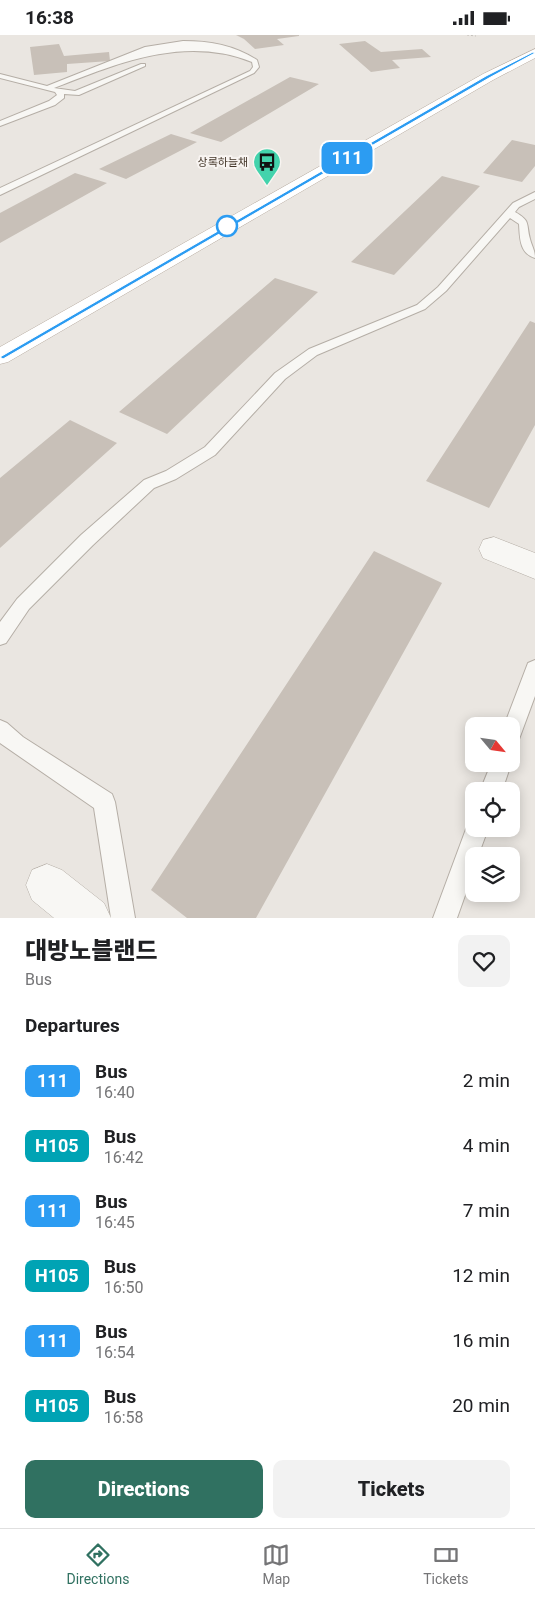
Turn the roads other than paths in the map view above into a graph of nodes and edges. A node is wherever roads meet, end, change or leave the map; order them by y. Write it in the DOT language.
graph roads {
  1 [pos="535,53"];
  2 [pos="143,65"];
  3 [pos="0,76"];
  4 [pos="47,88"];
  5 [pos="58,91"];
  6 [pos="0,124"];
  7 [pos="0,193"];
  8 [pos="535,195"];
  9 [pos="509,213"];
  10 [pos="535,255"];
  11 [pos="0,357"];
  12 [pos="494,549"];
  13 [pos="535,566"];
  14 [pos="0,637"];
  15 [pos="535,669"];
  16 [pos="518,717"];
  17 [pos="0,730"];
  18 [pos="474,837"];
  19 [pos="47,885"];
  20 [pos="88,918"];
  21 [pos="123,918"];
  22 [pos="444,918"];
  1 -- 11 [label="main road"];
  2 -- 5 [label="lane"];
  3 -- 4 [label="lane"];
  4 -- 5 [label="lane"];
  4 -- 7 [label="lane"];
  5 -- 6 [label="lane"];
  8 -- 9 [label="lane"];
  9 -- 10 [label="lane"];
  9 -- 14 [label="lane"];
  12 -- 13 [label="street"];
  15 -- 16 [label="lane"];
  17 -- 21 [label="lane"];
  18 -- 22 [label="lane"];
  19 -- 20 [label="street"];
}
